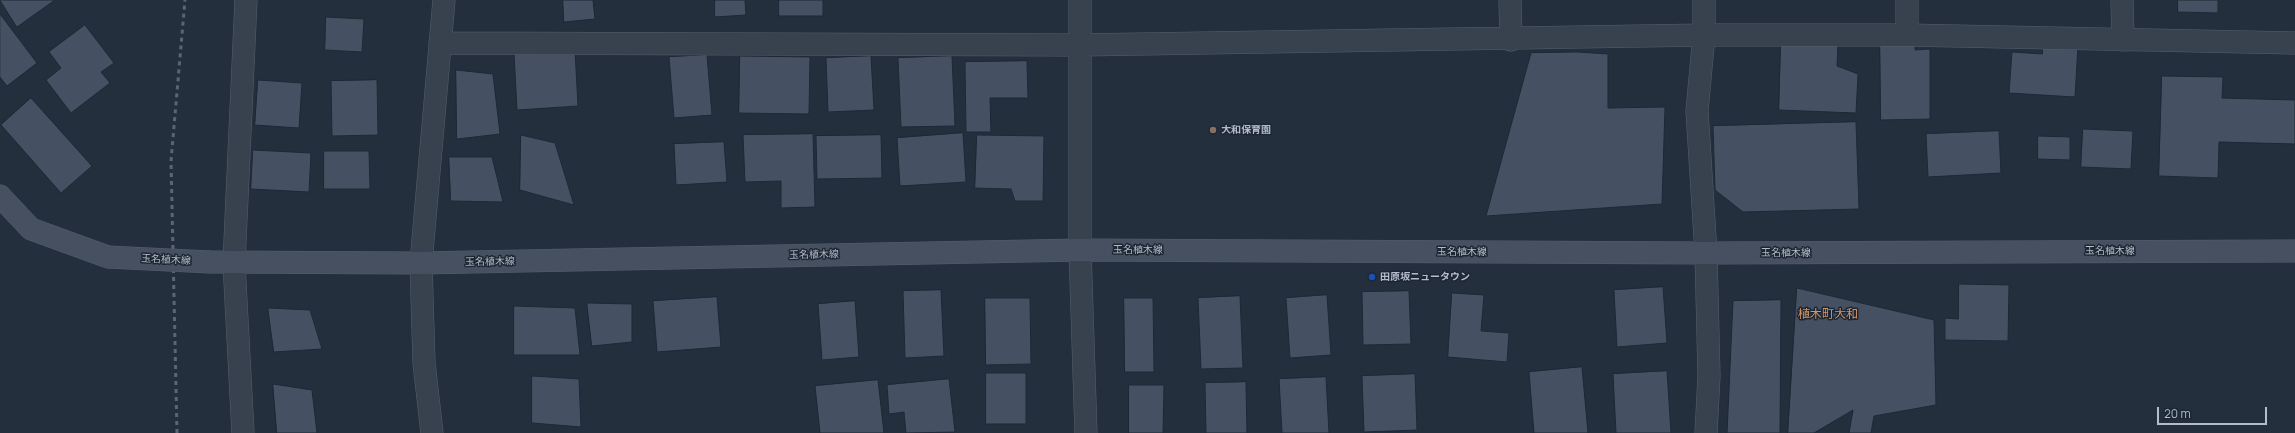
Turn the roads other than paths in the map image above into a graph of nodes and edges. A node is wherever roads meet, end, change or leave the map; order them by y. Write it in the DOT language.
graph roads {
  1 [pos="246,0"];
  2 [pos="444,0"];
  3 [pos="1080,0"];
  4 [pos="1510,0"];
  5 [pos="1704,0"];
  6 [pos="1907,0"];
  7 [pos="2122,0"];
  8 [pos="1907,35"];
  9 [pos="1704,36"];
  10 [pos="1511,40"];
  11 [pos="2123,40"];
  12 [pos="440,43"];
  13 [pos="2295,43"];
  14 [pos="1080,45"];
  15 [pos="0,196"];
  16 [pos="1080,250"];
  17 [pos="2295,251"];
  18 [pos="1706,253"];
  19 [pos="234,263"];
  20 [pos="421,263"];
  21 [pos="242,433"];
  22 [pos="432,433"];
  23 [pos="1086,433"];
  24 [pos="1706,433"];
  1 -- 19 [label="street"];
  2 -- 12 [label="street"];
  3 -- 14 [label="street"];
  4 -- 10 [label="street"];
  5 -- 9 [label="street"];
  6 -- 8 [label="street"];
  7 -- 11 [label="street"];
  8 -- 9 [label="street"];
  8 -- 11 [label="street"];
  9 -- 10 [label="street"];
  9 -- 18 [label="street"];
  10 -- 14 [label="street"];
  11 -- 13 [label="street"];
  12 -- 14 [label="street"];
  12 -- 20 [label="street"];
  14 -- 16 [label="street"];
  15 -- 19 [label="main road, 玉名植木線, bridge"];
  16 -- 18 [label="main road, 玉名植木線"];
  16 -- 20 [label="main road, 玉名植木線"];
  16 -- 23 [label="street"];
  17 -- 18 [label="main road, 玉名植木線"];
  18 -- 24 [label="street"];
  19 -- 20 [label="main road, 玉名植木線"];
  19 -- 21 [label="street"];
  20 -- 22 [label="street"];
}
